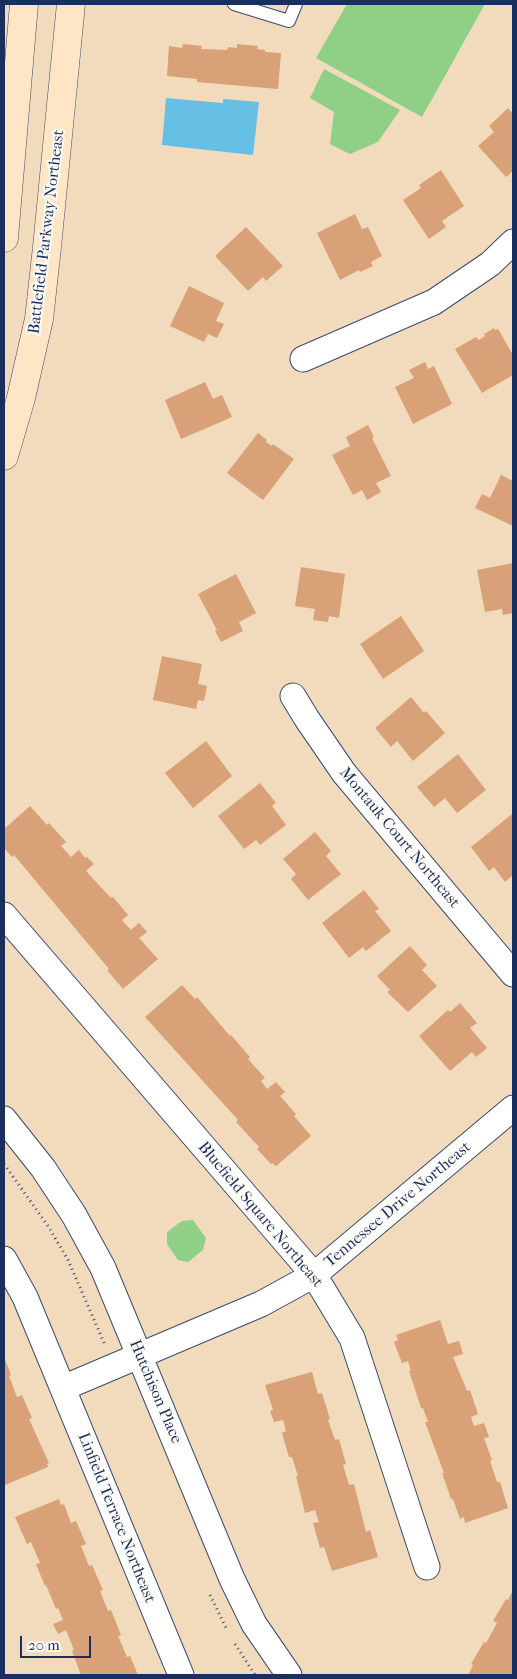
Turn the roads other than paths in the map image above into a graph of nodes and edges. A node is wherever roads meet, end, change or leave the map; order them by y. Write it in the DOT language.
graph roads {
  1 [pos="24,4"];
  2 [pos="71,4"];
  3 [pos="234,4"];
  4 [pos="296,4"];
  5 [pos="4,238"];
  6 [pos="513,242"];
  7 [pos="303,359"];
  8 [pos="4,456"];
  9 [pos="294,696"];
  10 [pos="4,915"];
  11 [pos="513,974"];
  12 [pos="513,1108"];
  13 [pos="4,1119"];
  14 [pos="4,1258"];
  15 [pos="314,1275"];
  16 [pos="140,1354"];
  17 [pos="63,1388"];
  18 [pos="427,1566"];
  19 [pos="181,1675"];
  20 [pos="289,1675"];
  1 -- 5 [label="main road"];
  2 -- 8 [label="main road, Battlefield Parkway Northeast"];
  3 -- 4 [label="lane"];
  6 -- 7 [label="street"];
  9 -- 11 [label="street, Montauk Court Northeast"];
  10 -- 15 [label="street, Bluefield Square Northeast"];
  12 -- 15 [label="street, Tennessee Drive Northeast"];
  13 -- 16 [label="street, Hutchison Place"];
  14 -- 17 [label="street, Linfield Terrace Northeast"];
  15 -- 16 [label="street, Tennessee Drive Northeast"];
  15 -- 18 [label="street, Bluefield Square Northeast"];
  16 -- 17 [label="street"];
  16 -- 20 [label="street, Hutchison Place"];
  17 -- 19 [label="street, Linfield Terrace Northeast"];
}
